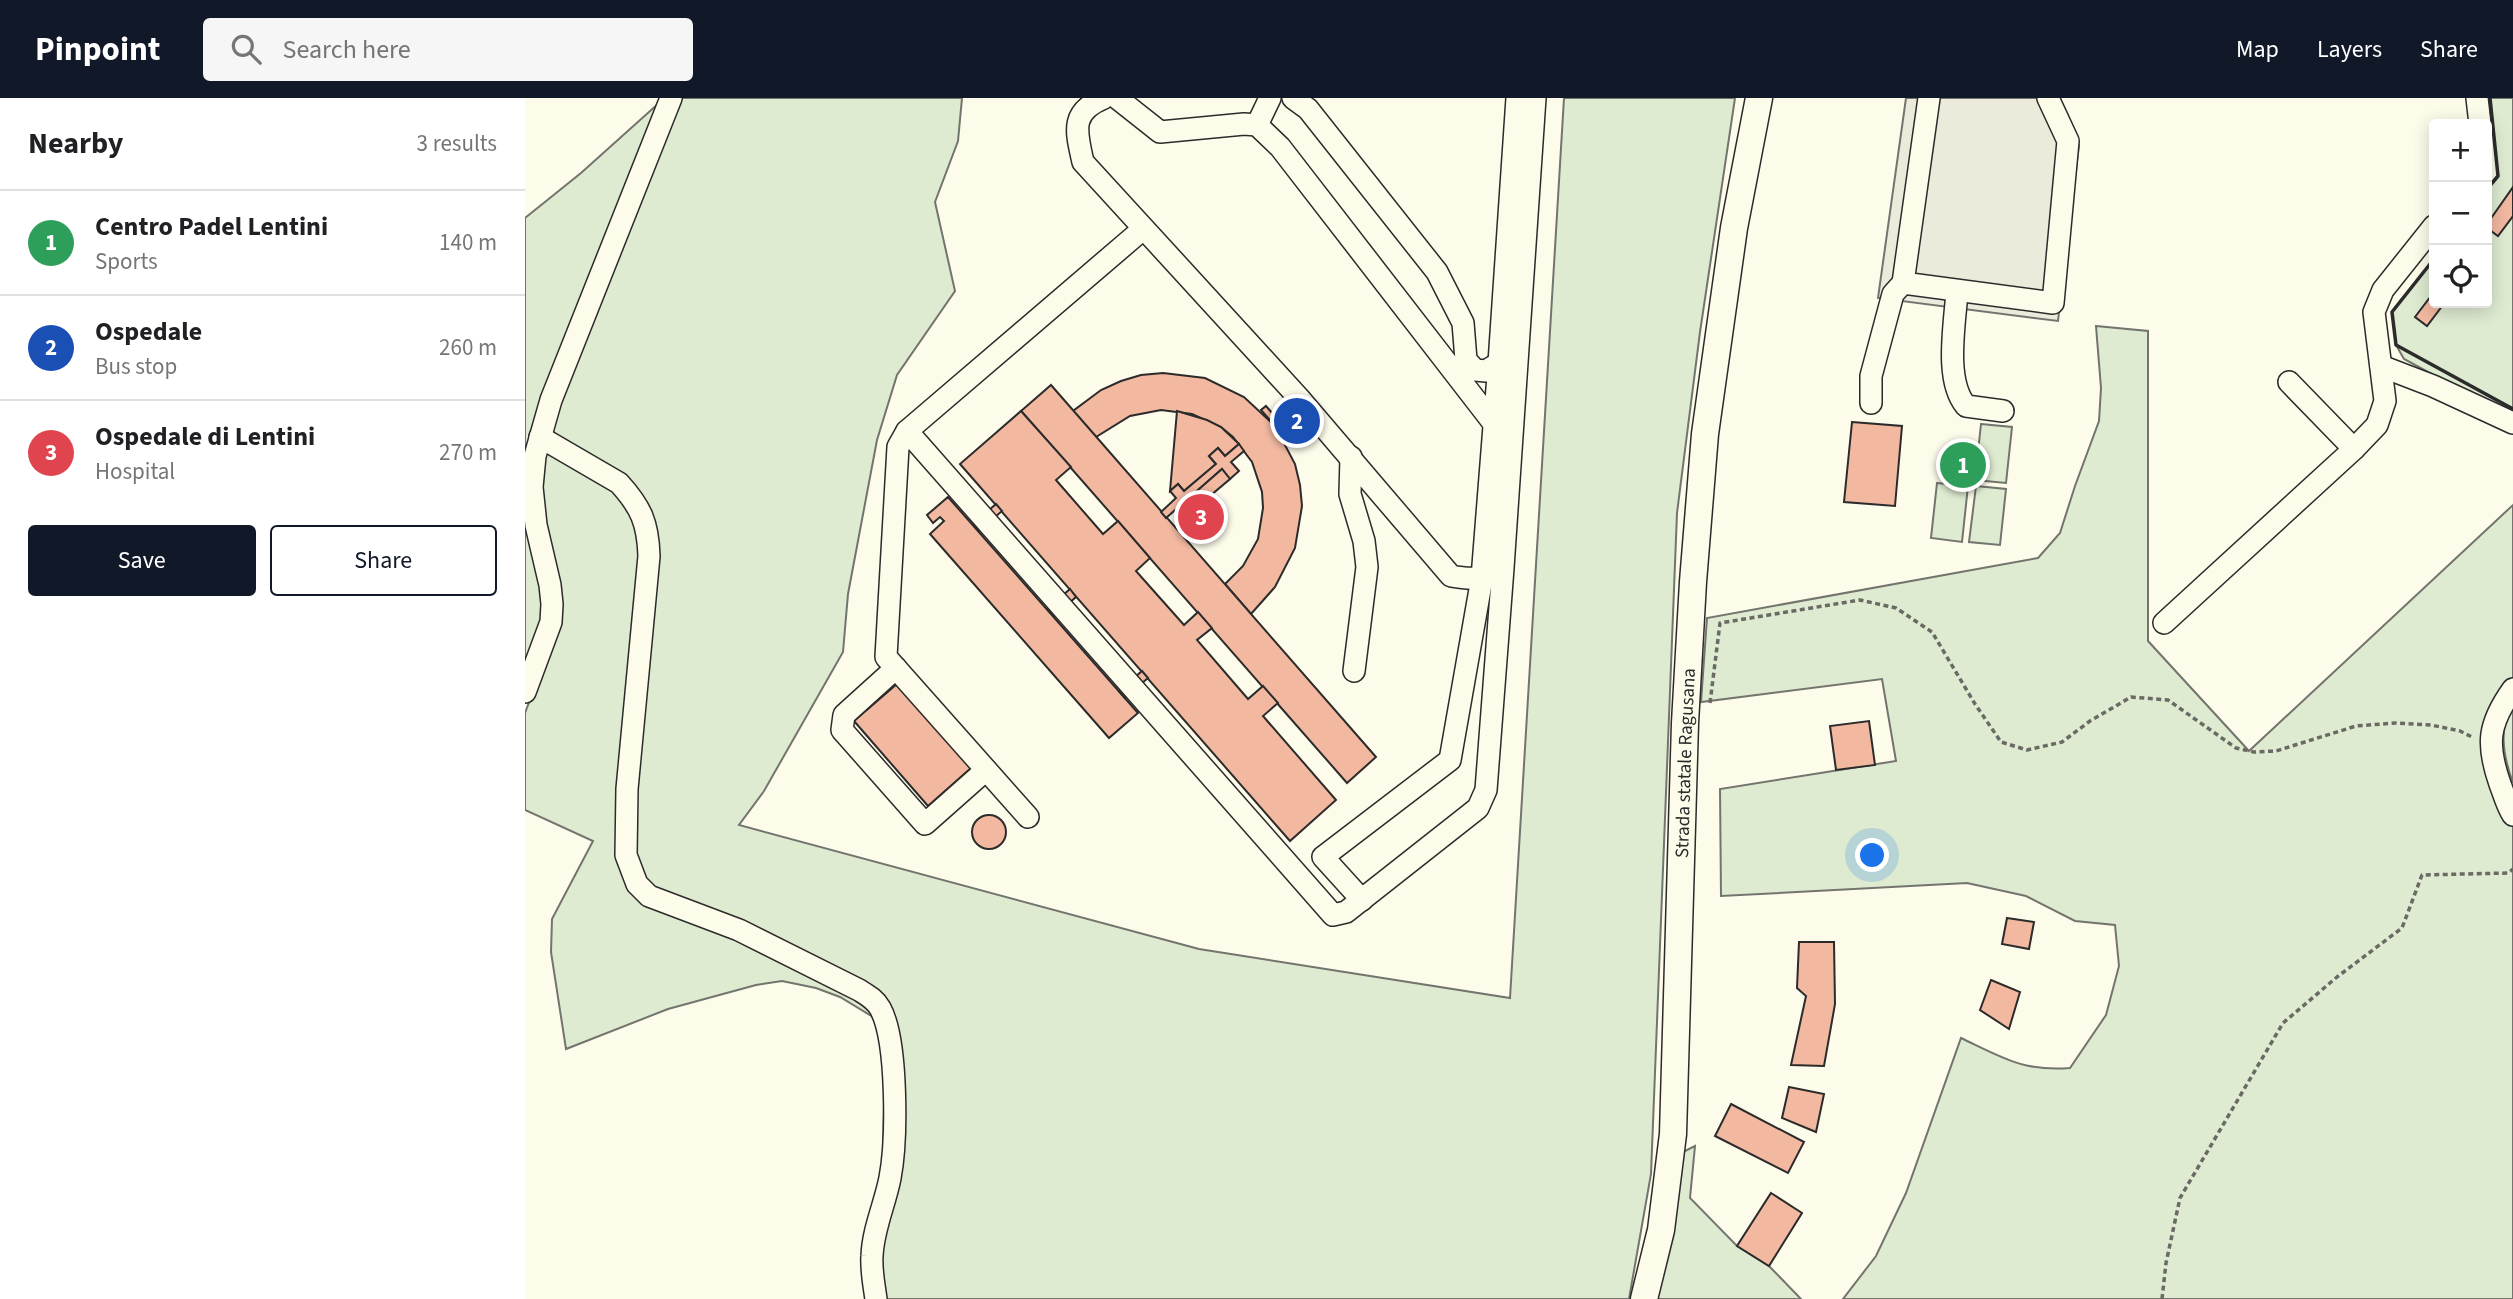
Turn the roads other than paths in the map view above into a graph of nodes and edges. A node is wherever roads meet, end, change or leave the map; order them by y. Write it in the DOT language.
graph roads {
  1 [pos="671,98"];
  2 [pos="1104,98"];
  3 [pos="1117,98"];
  4 [pos="1270,98"];
  5 [pos="1293,98"];
  6 [pos="1517,98"];
  7 [pos="1535,98"];
  8 [pos="1744,98"];
  9 [pos="1759,98"];
  10 [pos="1929,98"];
  11 [pos="2048,98"];
  12 [pos="2477,98"];
  13 [pos="2479,119"];
  14 [pos="1257,125"];
  15 [pos="1143,229"];
  16 [pos="1734,229"];
  17 [pos="2429,232"];
  18 [pos="1903,283"];
  19 [pos="1957,290"];
  20 [pos="1465,348"];
  21 [pos="1440,356"];
  22 [pos="1499,363"];
  23 [pos="2381,366"];
  24 [pos="2289,382"];
  25 [pos="1871,403"];
  26 [pos="2003,411"];
  27 [pos="2513,423"];
  28 [pos="1495,425"];
  29 [pos="907,430"];
  30 [pos="541,437"];
  31 [pos="2354,449"];
  32 [pos="1350,457"];
  33 [pos="1503,568"];
  34 [pos="1451,576"];
  35 [pos="1482,578"];
  36 [pos="1475,617"];
  37 [pos="2164,624"];
  38 [pos="1498,633"];
  39 [pos="896,668"];
  40 [pos="1354,671"];
  41 [pos="2513,689"];
  42 [pos="525,692"];
  43 [pos="986,770"];
  44 [pos="2513,815"];
  45 [pos="1028,817"];
  46 [pos="1362,900"];
  47 [pos="876,1299"];
  48 [pos="1644,1299"];
  1 -- 30 [label="lane"];
  2 -- 15 [label="lane"];
  3 -- 14 [label="lane"];
  4 -- 14 [label="lane"];
  5 -- 20 [label="lane"];
  6 -- 22 [label="lane"];
  7 -- 33 [label="lane"];
  8 -- 16 [label="main road"];
  9 -- 16 [label="main road"];
  10 -- 18 [label="lane"];
  11 -- 19 [label="lane"];
  12 -- 13 [label="lane"];
  14 -- 21 [label="lane"];
  15 -- 29 [label="lane"];
  15 -- 32 [label="lane"];
  16 -- 48 [label="main road, Strada statale Ragusana"];
  17 -- 23 [label="lane"];
  18 -- 19 [label="lane"];
  18 -- 25 [label="lane"];
  19 -- 26 [label="lane"];
  20 -- 21 [label="lane"];
  20 -- 22 [label="lane"];
  21 -- 28 [label="lane"];
  22 -- 28 [label="lane"];
  23 -- 27 [label="lane"];
  23 -- 31 [label="lane"];
  24 -- 31 [label="lane"];
  28 -- 35 [label="lane"];
  29 -- 39 [label="lane"];
  29 -- 46 [label="lane"];
  30 -- 42 [label="lane"];
  30 -- 47 [label="lane"];
  31 -- 37 [label="lane"];
  32 -- 34 [label="lane"];
  32 -- 40 [label="lane"];
  33 -- 35 [label="lane"];
  33 -- 38 [label="lane"];
  34 -- 35 [label="lane"];
  34 -- 36 [label="lane"];
  35 -- 36 [label="lane"];
  36 -- 38 [label="lane"];
  36 -- 46 [label="lane"];
  38 -- 46 [label="lane"];
  39 -- 43 [label="lane"];
  39 -- 43 [label="lane"];
  41 -- 44 [label="lane"];
  43 -- 45 [label="lane"];
}
